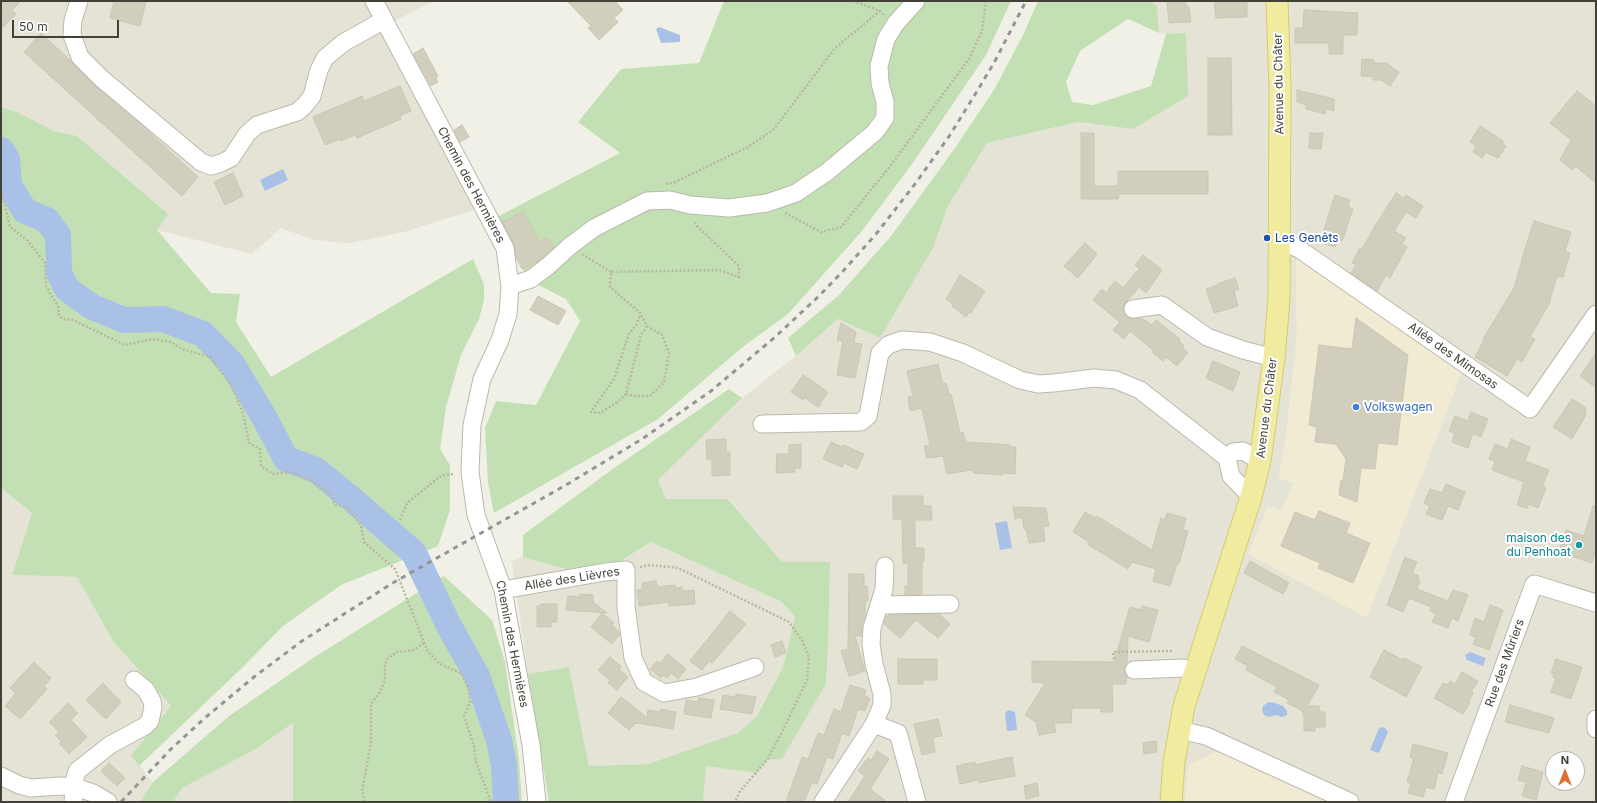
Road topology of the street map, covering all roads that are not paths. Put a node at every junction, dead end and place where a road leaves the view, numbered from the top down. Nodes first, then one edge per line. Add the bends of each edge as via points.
1 (79, 1) edge
2 (374, 1) edge
3 (916, 1) edge
4 (1277, 1) edge
5 (384, 20) junction
6 (1279, 240) junction
7 (510, 286) junction
8 (1132, 309) dead end
9 (1596, 314) edge
10 (1274, 358) junction
11 (762, 424) dead end
12 (1227, 458) junction
13 (1260, 461) junction
14 (1252, 497) junction
15 (885, 566) dead end
16 (503, 590) junction
17 (1596, 603) edge
18 (950, 604) dead end
19 (879, 605) junction
20 (755, 667) dead end
21 (1134, 670) dead end
22 (1195, 671) junction
23 (134, 680) dead end
24 (1596, 719) edge
25 (874, 724) junction
26 (1596, 729) edge
27 (1179, 730) junction
28 (1, 776) edge
29 (74, 794) edge
30 (108, 802) edge
31 (537, 802) edge
32 (823, 802) edge
33 (917, 802) edge
34 (1171, 802) edge
35 (1350, 802) edge
36 (1454, 802) edge

1 - 5 street via 73,20 72,35 80,57 101,78 201,162 211,166 231,158 247,134 257,125 297,112 312,96 325,58 343,43
2 - 5 street, Chemin des Hermières
3 - 7 street via 886,39 879,66 885,118 875,132 827,172 796,193 767,203 729,208 690,205 670,200 647,202 594,228 531,279
4 - 6 main road, Avenue du Châter via 1280,87
5 - 7 street, Chemin des Hermières via 505,248
6 - 9 street, Allée des Mimosas via 1299,248 1530,409
6 - 10 main road, Avenue du Châter via 1279,299
7 - 16 street, Chemin des Hermières via 508,314 500,340 482,379 472,425 470,472 476,515
8 - 10 street via 1162,305 1207,337
10 - 13 main road, Avenue du Châter
11 - 12 street via 861,422 868,416 880,353 888,345 902,340 930,342 963,353 1020,380 1038,384 1094,378 1116,380 1140,390
12 - 13 street via 1233,452 1244,451
12 - 14 street via 1231,476
13 - 14 main road, Avenue du Châter
14 - 22 main road, Avenue du Châter
15 - 19 street via 884,589
16 - 20 street, Allée des Lièvres via 626,570 626,607 633,658 644,682 664,693 697,687
16 - 31 street, Chemin des Hermières via 531,745
17 - 36 street, Rue des Mûriers via 1534,584
18 - 19 street
19 - 25 street via 872,628 871,644 882,705
21 - 22 street via 1183,668
22 - 27 main road, Avenue du Châter
23 - 29 street via 146,690 152,701 150,721 117,739 77,771
24 - 26 street
25 - 32 street
25 - 33 street via 898,733
27 - 34 main road, Avenue du Châter
27 - 35 street via 1206,736
28 - 29 street via 31,788 61,786
29 - 30 street via 100,796

